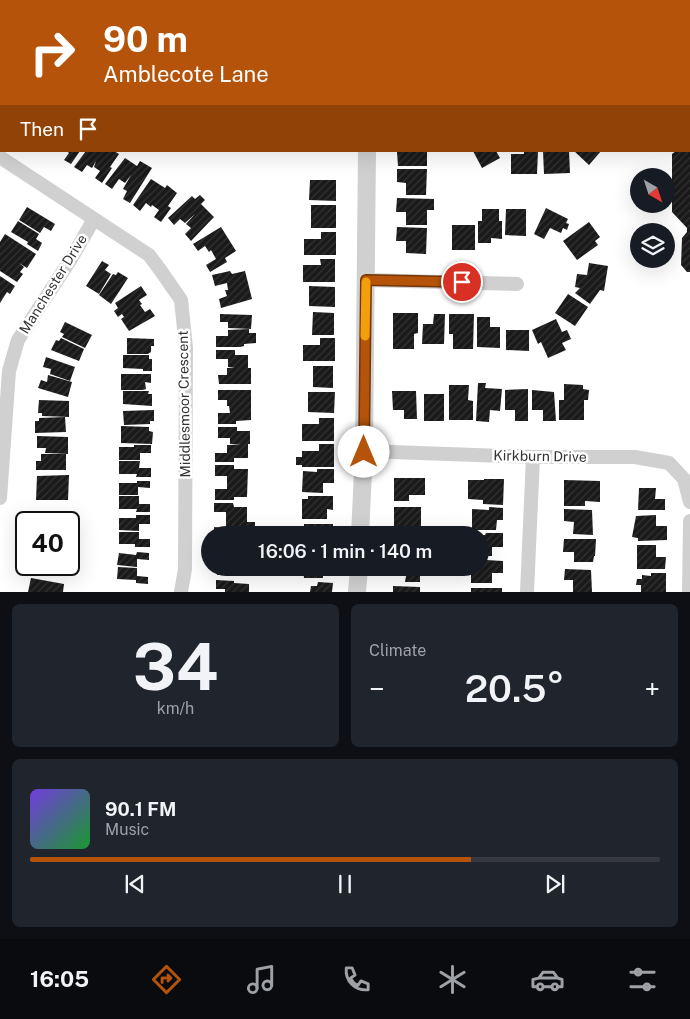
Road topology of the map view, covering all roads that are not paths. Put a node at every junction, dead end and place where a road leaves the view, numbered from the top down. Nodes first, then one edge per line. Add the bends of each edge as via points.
1 (367, 152) edge
2 (0, 157) edge
3 (94, 219) junction
4 (366, 280) junction
5 (517, 284) dead end
6 (2, 440) edge
7 (364, 452) junction
8 (533, 457) junction
9 (0, 498) edge
10 (690, 502) edge
11 (690, 521) edge
12 (360, 526) edge
13 (358, 576) edge
14 (181, 592) edge
15 (357, 592) edge
16 (526, 592) edge
17 (689, 592) edge

1 - 4 street
2 - 3 street, Middlesmoor Crescent
3 - 6 street, Manchester Drive via 18,340 9,371
3 - 14 street, Middlesmoor Crescent via 148,255 181,300 186,348 185,569
4 - 5 street
4 - 7 street
6 - 9 street, Manchester Drive
7 - 8 street, Kirkburn Drive
7 - 12 street
8 - 10 street, Kirkburn Drive via 635,457 669,464 684,479
8 - 16 street
11 - 17 street
13 - 15 street

